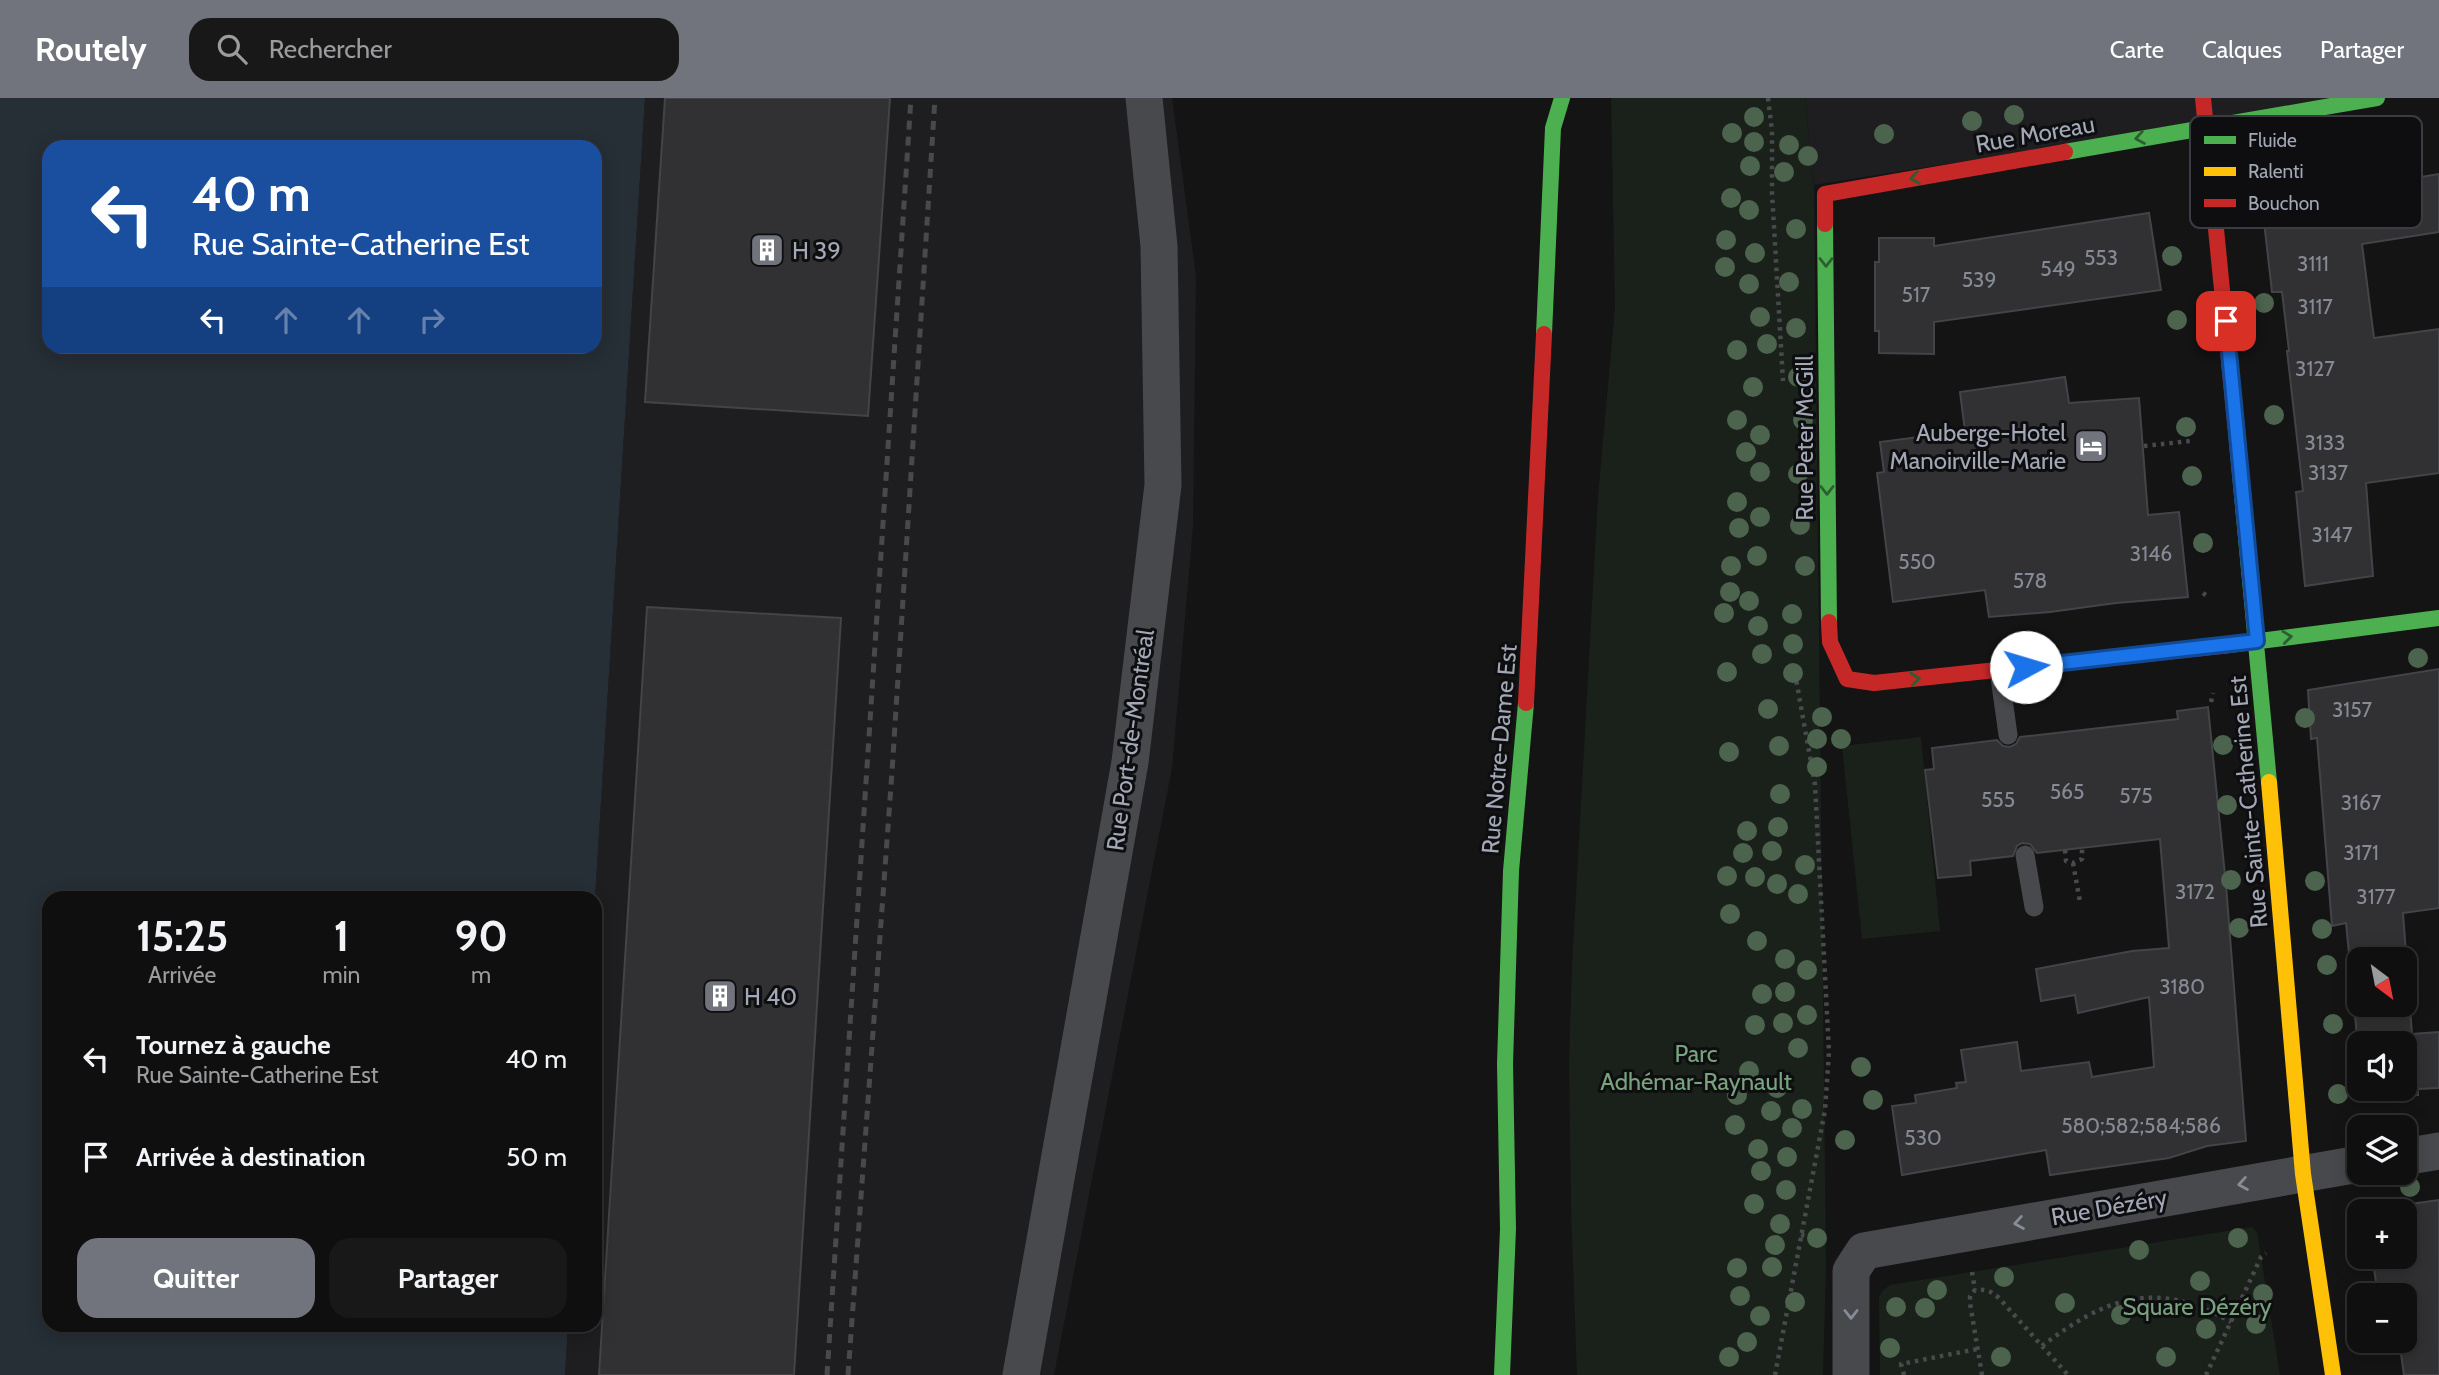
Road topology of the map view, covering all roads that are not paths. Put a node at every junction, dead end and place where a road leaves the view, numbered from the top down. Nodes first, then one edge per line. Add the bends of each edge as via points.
1 (1144, 98) edge
2 (1543, 98) edge
3 (1562, 98) edge
4 (2203, 98) edge
5 (2377, 98) edge
6 (2205, 116) edge
7 (2271, 116) edge
8 (1552, 128) junction
9 (2190, 130) edge
10 (1825, 194) joint
11 (2217, 228) edge
12 (2439, 618) edge
13 (2257, 641) junction
14 (1999, 670) junction
15 (2008, 735) dead end
16 (2025, 855) dead end
17 (2034, 908) dead end
18 (2439, 1151) edge
19 (2417, 1155) edge
20 (2347, 1166) edge
21 (2303, 1174) junction
22 (1021, 1375) edge
23 (1502, 1375) edge
24 (1851, 1375) edge
25 (2333, 1375) edge

1 - 22 street, Rue Port-de-Montréal via 1159,246 1163,485 1130,762
2 - 8 street, Rue Notre-Dame Est
3 - 8 street, Rue Notre-Dame Est
4 - 6 street, Rue Sainte-Catherine Est
5 - 7 street, Rue Moreau
8 - 23 street, Rue Notre-Dame Est via 1531,662 1511,871
9 -> 10 street, Rue Moreau
10 -> 14 street, Rue Peter McGill via 1830,642 1847,679 1874,683
11 - 13 street, Rue Sainte-Catherine Est
13 -> 12 street
13 - 14 street
13 - 21 street, Rue Sainte-Catherine Est
14 - 15 lane
16 - 17 lane
18 - 19 street
20 - 21 street, Rue Dézéry
21 -> 24 street, Rue Dézéry via 1875,1247 1844,1248 1851,1271
21 - 25 street, Rue Sainte-Catherine Est

